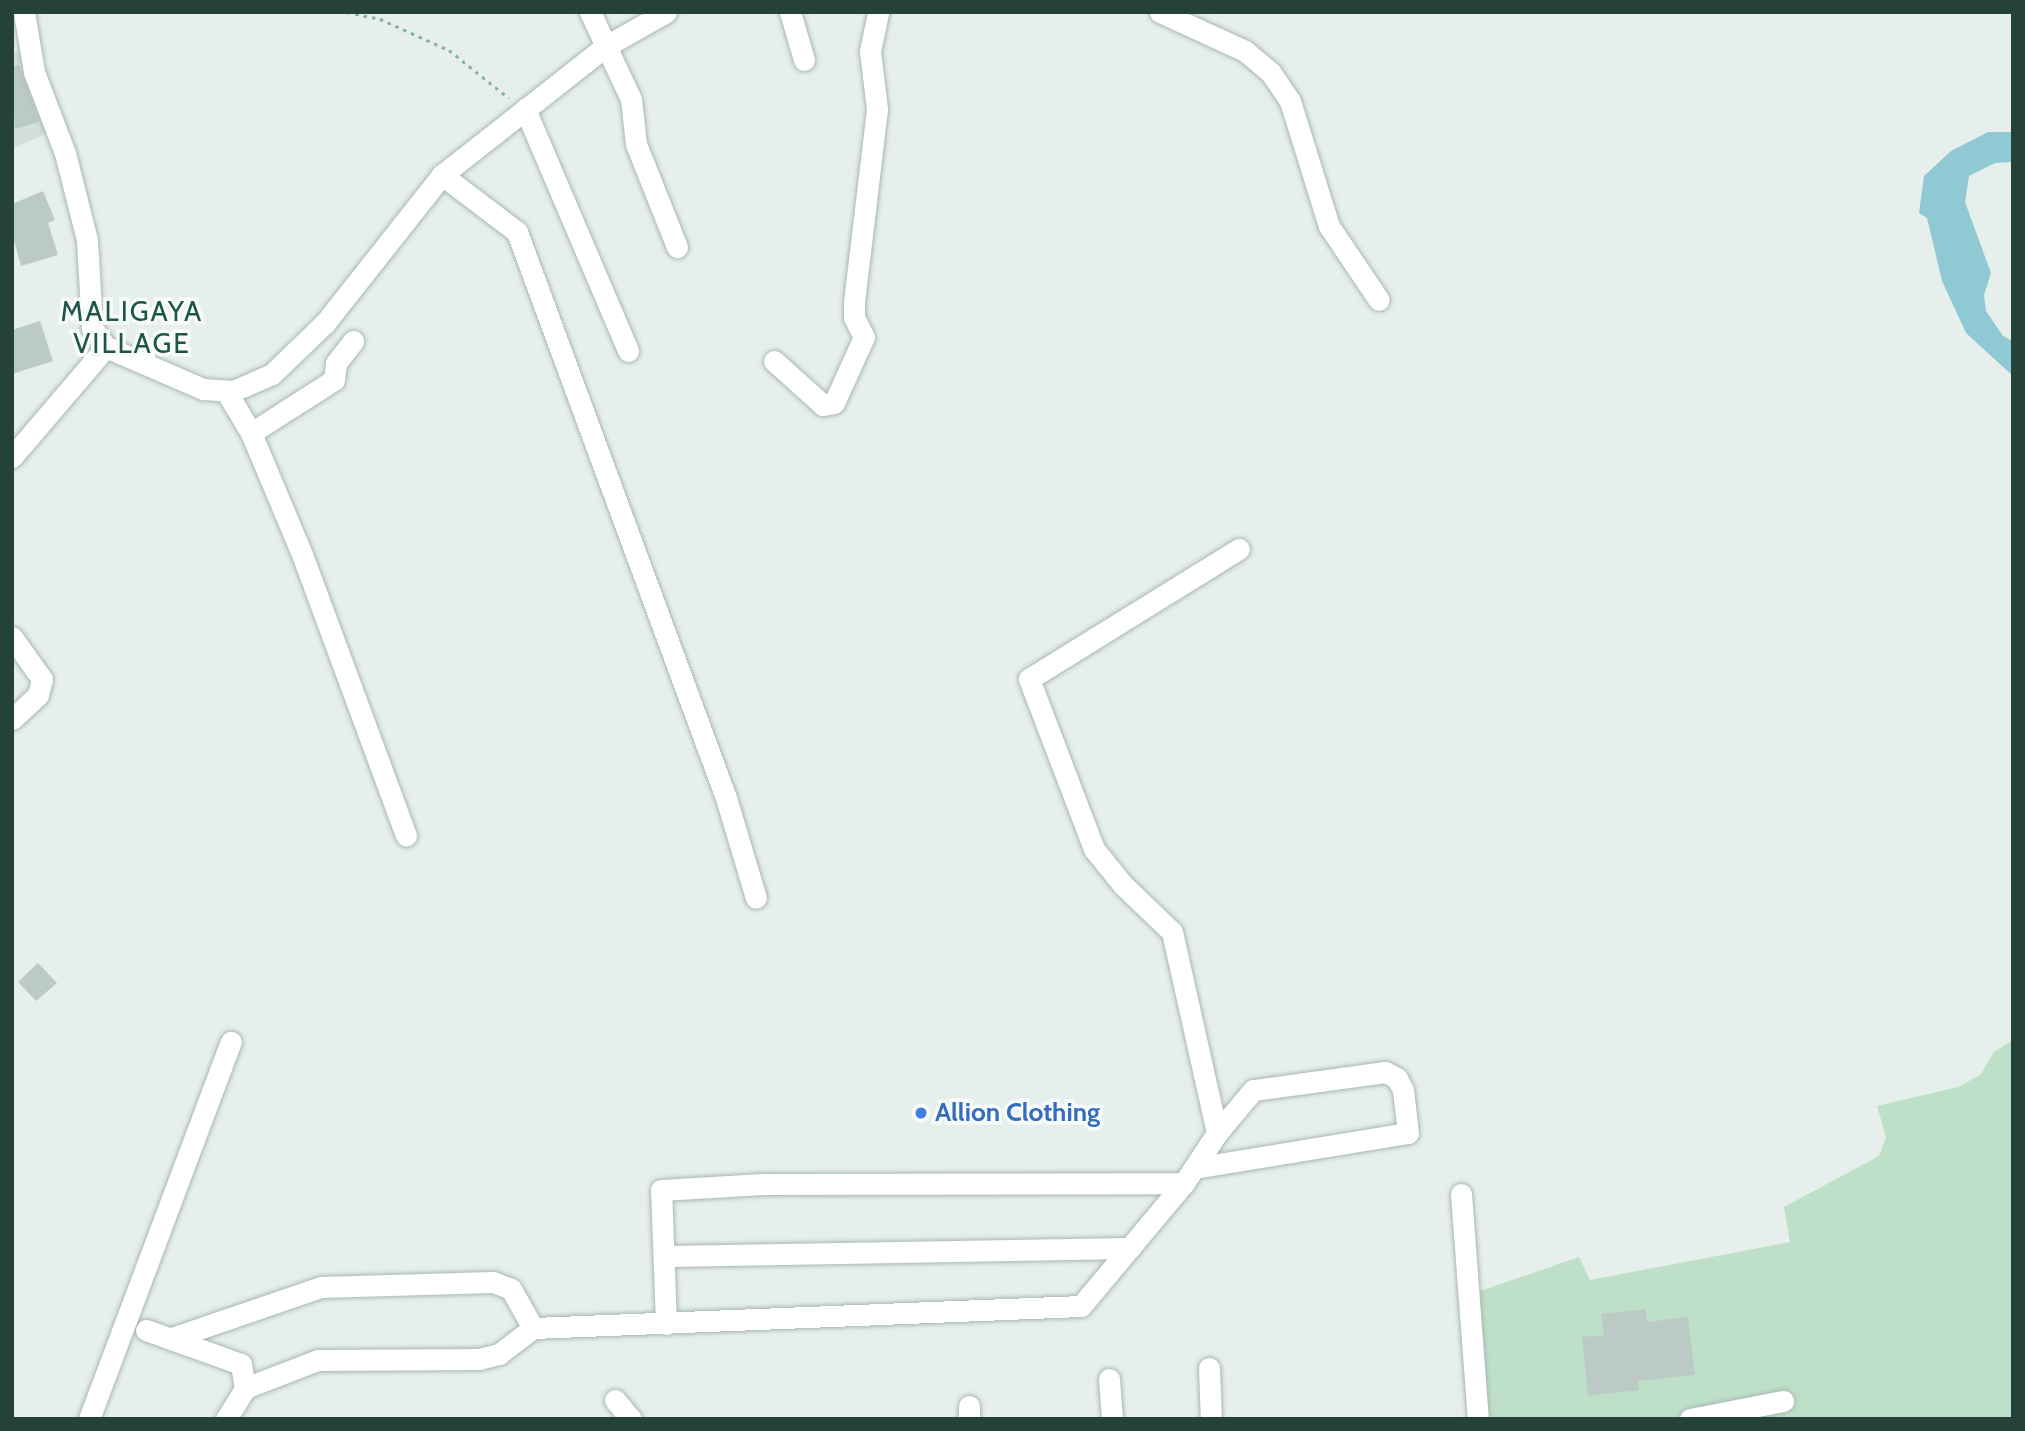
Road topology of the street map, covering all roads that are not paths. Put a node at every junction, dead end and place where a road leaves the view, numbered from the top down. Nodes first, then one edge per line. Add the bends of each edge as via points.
1 (24, 12) edge
2 (590, 12) edge
3 (666, 12) edge
4 (790, 12) edge
5 (878, 12) edge
6 (1160, 12) edge
7 (606, 46) junction
8 (804, 60) dead end
9 (526, 109) junction
10 (442, 175) junction
11 (677, 247) dead end
12 (1379, 300) dead end
13 (353, 341) dead end
14 (106, 347) junction
15 (628, 351) dead end
16 (774, 361) dead end
17 (226, 391) junction
18 (251, 433) junction
19 (12, 457) edge
20 (1239, 549) dead end
21 (12, 636) edge
22 (12, 719) edge
23 (406, 836) dead end
24 (756, 898) dead end
25 (231, 1042) dead end
26 (1217, 1133) junction
27 (1189, 1176) junction
28 (1461, 1194) dead end
29 (1130, 1248) junction
30 (664, 1256) junction
31 (666, 1324) junction
32 (533, 1328) junction
33 (146, 1330) dead end
34 (172, 1338) junction
35 (1209, 1368) dead end
36 (1109, 1378) dead end
37 (245, 1388) junction
38 (615, 1399) dead end
39 (1783, 1401) dead end
40 (89, 1419) edge
41 (226, 1419) edge
42 (631, 1419) edge
43 (1112, 1419) edge
44 (1211, 1419) edge
45 (1478, 1419) edge
46 (1690, 1419) edge

1 - 14 street via 34,72 65,153 87,240 92,328
2 - 7 street
3 - 7 street
4 - 8 street
5 - 16 street via 870,51 877,109 854,302 854,317 864,337 834,402 823,405
6 - 12 street via 1245,51 1271,73 1290,100 1329,226
7 - 9 street
7 - 11 street via 631,99 636,144
9 - 10 street
9 - 15 street
10 - 17 street via 325,323 272,374
10 - 24 street via 517,232 726,798
13 - 18 street via 336,363 334,380
14 - 17 street via 203,389
14 - 19 street
17 - 18 street
18 - 23 street via 308,570
20 - 26 street via 1029,679 1094,849 1123,885 1172,932
21 - 22 street via 42,679 38,695
25 - 40 street
26 - 27 street
26 - 27 street via 1253,1090 1385,1072 1397,1077 1403,1090 1408,1133
27 - 29 street
27 - 30 street via 661,1189
28 - 45 street
29 - 30 street
29 - 31 street via 1082,1306
30 - 31 street
31 - 32 street
32 - 34 street via 511,1289 493,1283 321,1287
32 - 37 street via 499,1354 480,1359 318,1360
33 - 34 street
34 - 37 street via 241,1364
35 - 44 street
36 - 43 street
37 - 41 street
38 - 42 street
39 - 46 street

